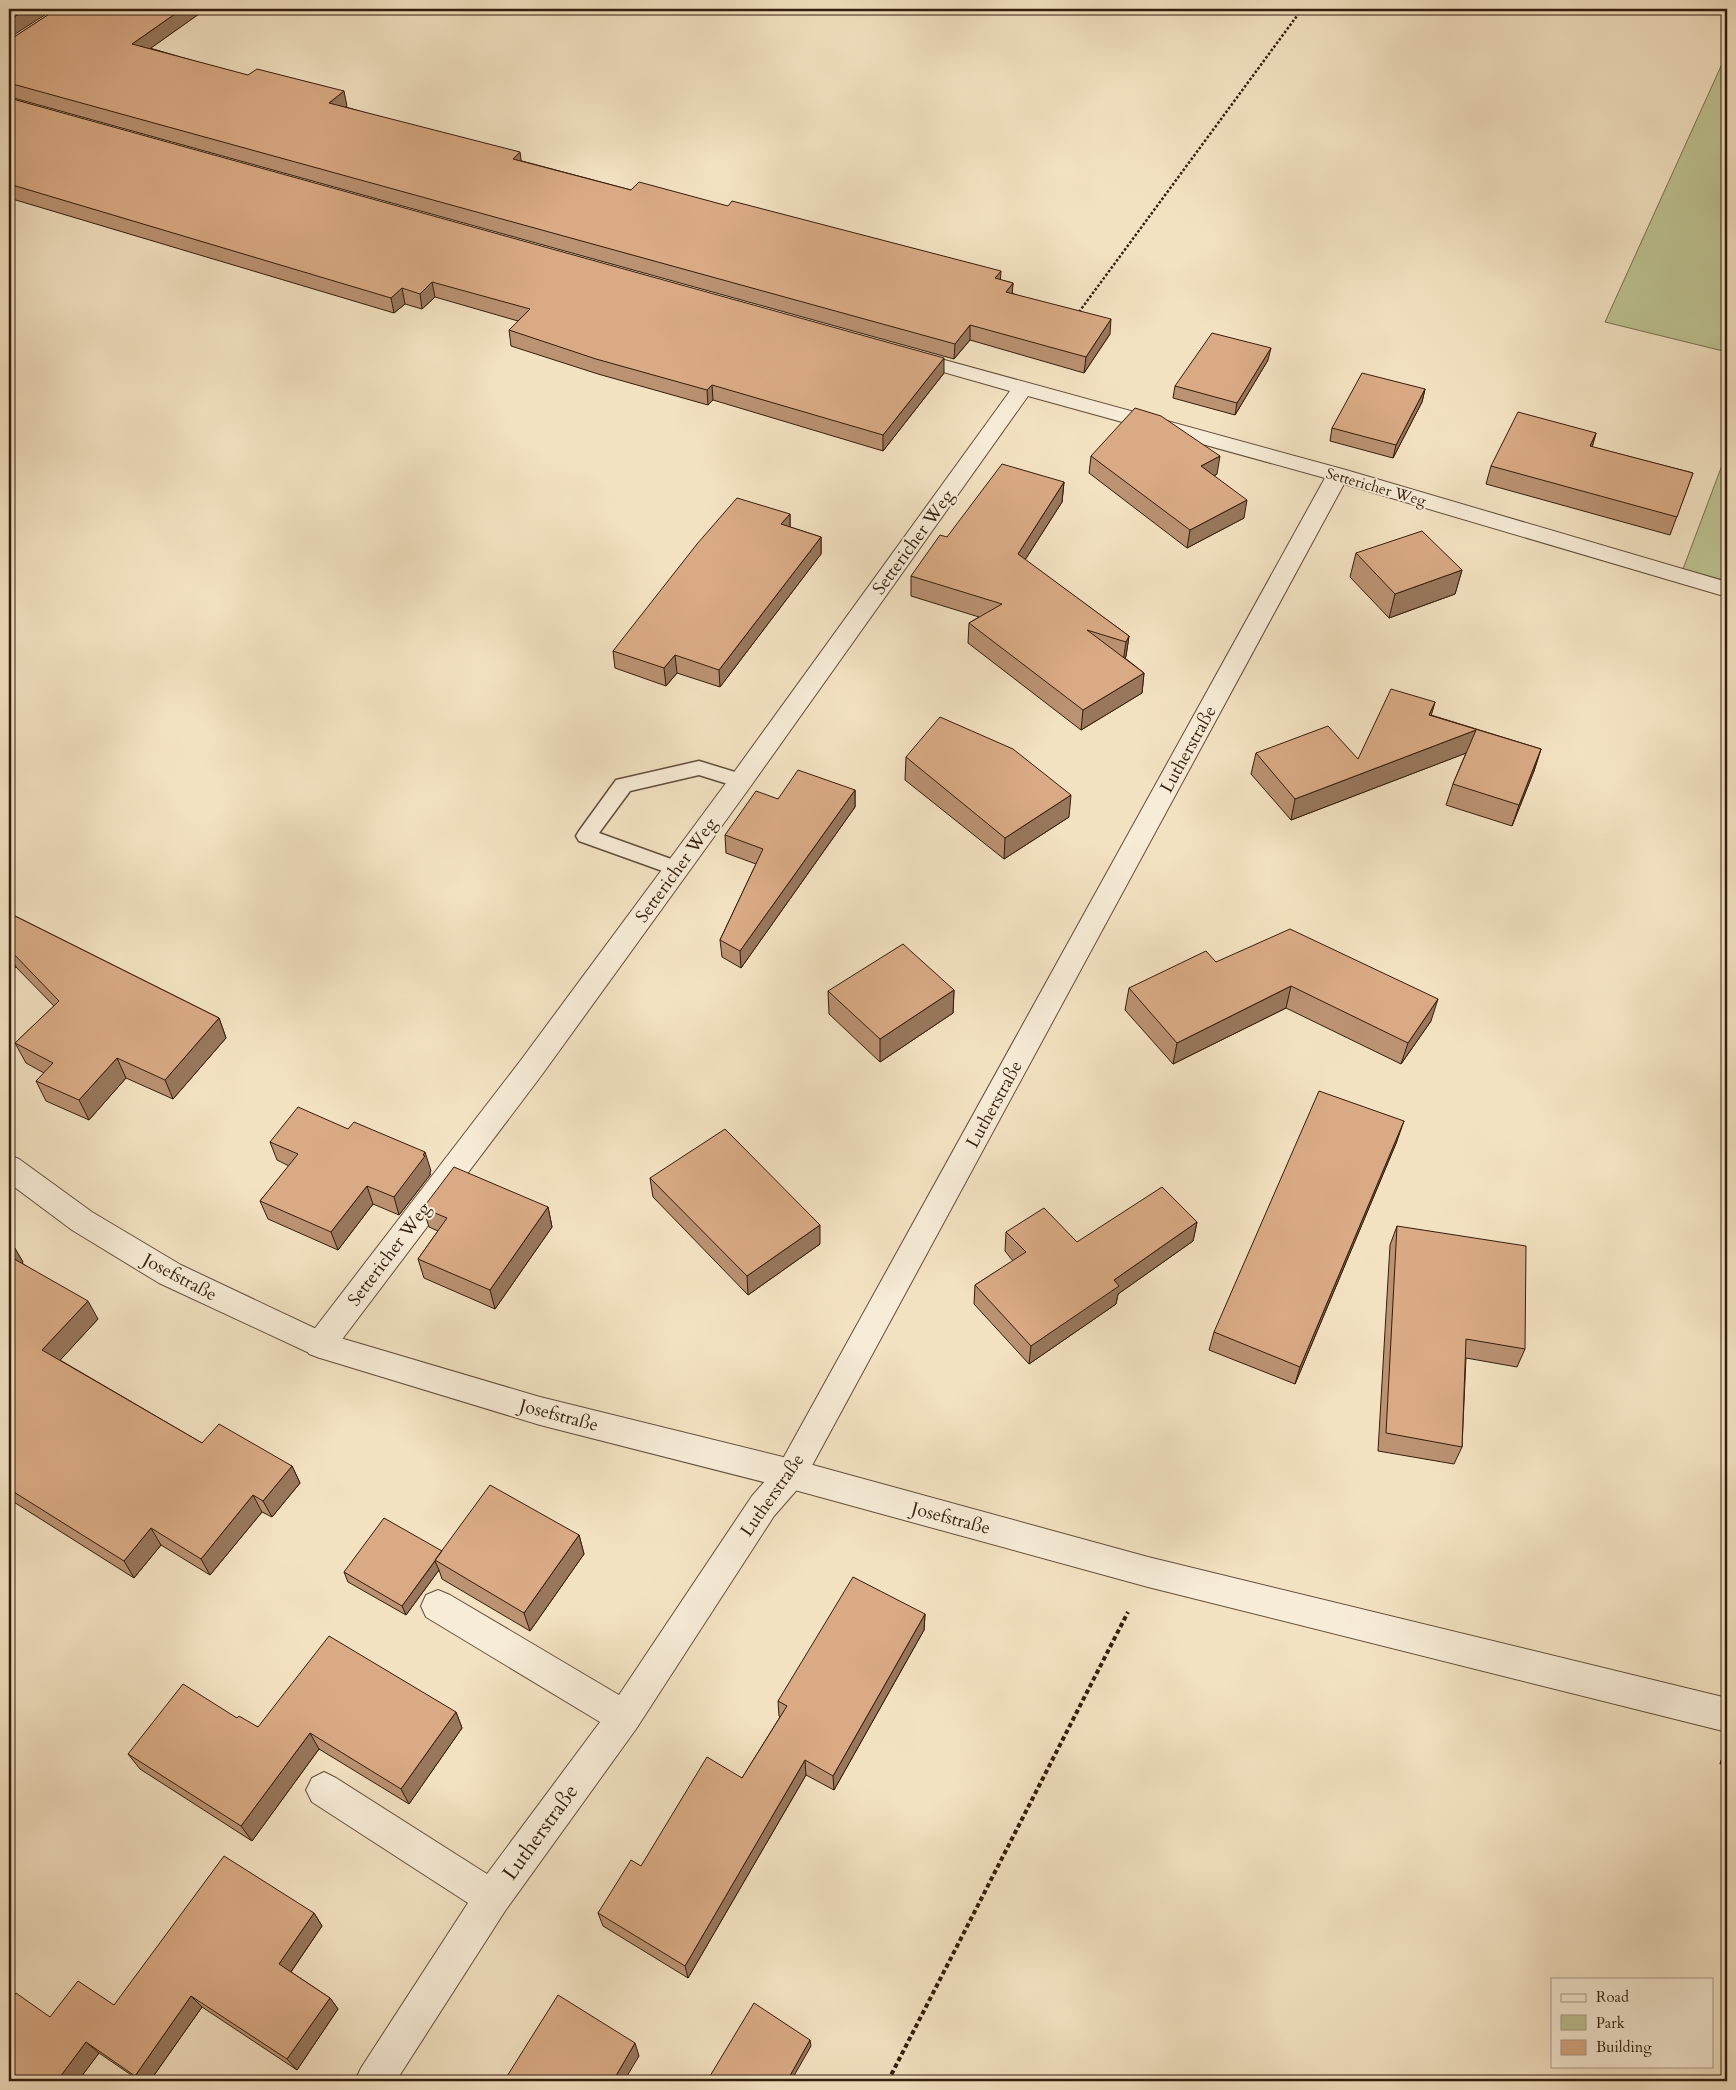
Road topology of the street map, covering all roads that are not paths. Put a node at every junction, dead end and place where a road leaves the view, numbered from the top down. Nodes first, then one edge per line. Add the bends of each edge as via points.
1 (889, 351) edge
2 (1024, 388) junction
3 (1338, 475) junction
4 (1727, 590) edge
5 (742, 781) junction
6 (678, 869) junction
7 (9, 1167) edge
8 (320, 1344) junction
9 (791, 1474) junction
10 (438, 1606) dead end
11 (1727, 1716) edge
12 (624, 1717) junction
13 (324, 1790) dead end
14 (492, 1898) junction
15 (374, 2081) edge

1 - 2 street, Settericher Weg
2 - 3 street, Settericher Weg
2 - 5 street, Settericher Weg
3 - 4 street, Settericher Weg
3 - 9 street, Lutherstraße
5 - 6 street, Settericher Weg
5 - 6 lane via 699,768 623,785 586,836
6 - 8 street, Settericher Weg via 532,1068
7 - 8 street, Josefstraße via 82,1221 170,1274
8 - 9 street, Josefstraße via 540,1411
9 - 11 street, Josefstraße via 1148,1572
9 - 12 street, Lutherstraße via 763,1506
10 - 12 street
12 - 14 street, Lutherstraße
13 - 14 street, Lutherstraße
14 - 15 street, Lutherstraße

